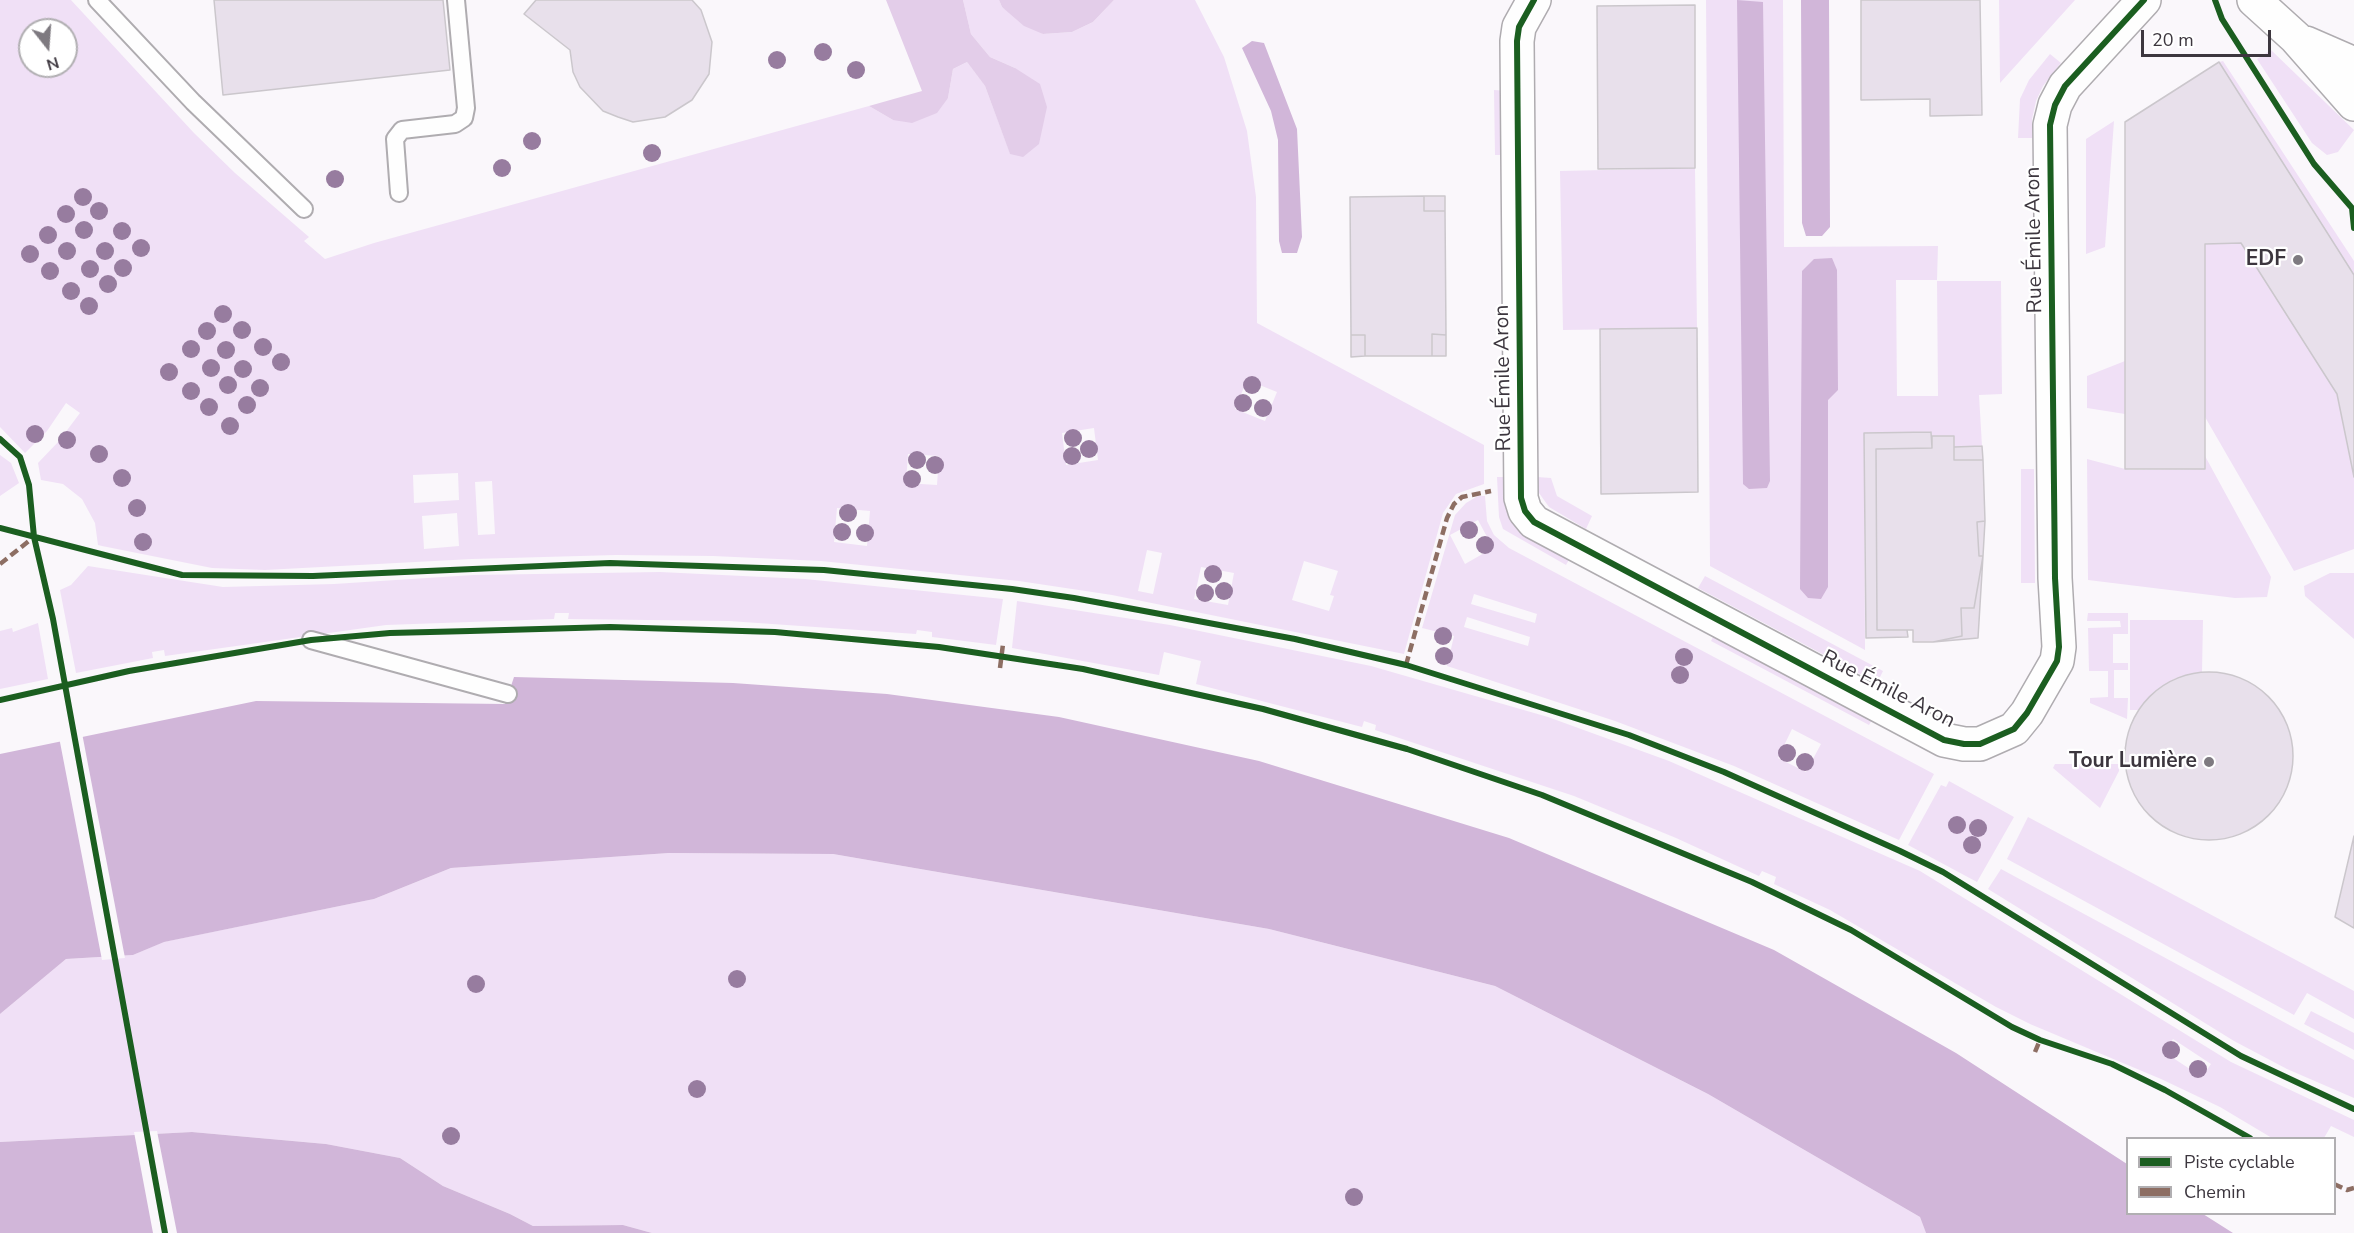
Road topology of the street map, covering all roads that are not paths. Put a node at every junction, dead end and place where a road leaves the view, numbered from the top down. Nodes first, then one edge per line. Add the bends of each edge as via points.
1 (97, 0) edge
2 (456, 0) edge
3 (1534, 0) edge
4 (2144, 0) edge
5 (2254, 0) edge
6 (2296, 38) junction
7 (2354, 64) edge
8 (2354, 104) edge
9 (399, 193) dead end
10 (304, 210) dead end
11 (311, 640) dead end
12 (508, 694) dead end

1 - 10 lane via 193,102
2 - 9 lane via 464,118 455,124 402,130 395,139
3 - 4 street, Rue Émile Aron via 1516,41 1521,492 1525,511 1534,522 1934,735 1964,744 1980,744 2014,729 2057,661 2050,125 2065,86
5 - 6 street
6 - 7 street
6 - 8 street
11 - 12 lane

